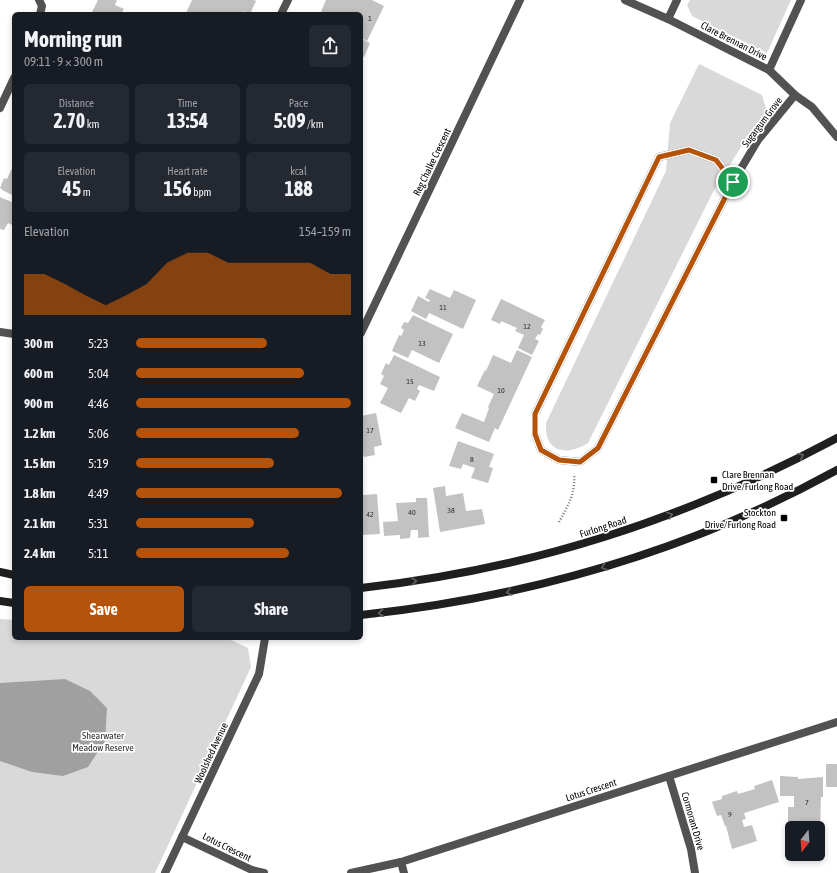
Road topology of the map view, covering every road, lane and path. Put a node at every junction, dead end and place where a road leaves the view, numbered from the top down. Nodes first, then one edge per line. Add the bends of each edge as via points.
1 (288, 0) edge
2 (520, 0) edge
3 (625, 0) edge
4 (678, 0) edge
5 (800, 0) edge
6 (282, 12) edge
7 (668, 19) junction
8 (769, 70) junction
9 (12, 82) edge
10 (795, 95) junction
11 (0, 108) edge
12 (837, 137) edge
13 (733, 182) junction
14 (363, 329) edge
15 (0, 332) edge
16 (12, 334) edge
17 (837, 438) edge
18 (573, 462) junction
19 (837, 470) edge
20 (559, 522) dead end
21 (0, 572) edge
22 (12, 575) edge
23 (363, 588) edge
24 (0, 601) edge
25 (12, 603) edge
26 (363, 615) edge
27 (264, 640) edge
28 (837, 722) edge
29 (669, 776) junction
30 (182, 837) junction
31 (401, 862) junction
32 (165, 873) edge
33 (264, 873) edge
34 (350, 873) edge
35 (404, 873) edge
36 (695, 873) edge

1 - 6 street
2 - 14 street, Reg Chalke Crescent
3 - 7 street, Clare Brennan Drive
4 - 7 street
5 - 8 street
7 - 8 street, Clare Brennan Drive
8 - 10 street, Clare Brennan Drive
9 - 11 street
10 - 12 street, Clare Brennan Drive via 812,107
10 - 13 street, Sugargum Grove via 758,140
13 - 18 street, Sugargum Grove via 598,448 580,462
13 - 18 street via 716,160 689,150 659,157 535,414 535,434 541,450 559,460
15 - 16 street
23 -> 17 main road, Furlong Road via 467,573 586,544 676,513 737,487
18 - 20 path via 573,494
19 -> 26 main road via 720,526 642,556 547,584 501,594 417,609
21 - 22 main road
24 - 25 main road
27 - 30 street, Woolshed Avenue via 259,674
28 - 29 street, Lotus Crescent
29 - 31 street, Lotus Crescent
29 - 36 street, Cormorant Drive via 691,849
30 - 32 street, Woolshed Avenue
30 - 33 street, Lotus Crescent via 252,870
31 - 34 street, Lotus Crescent
31 - 35 street

